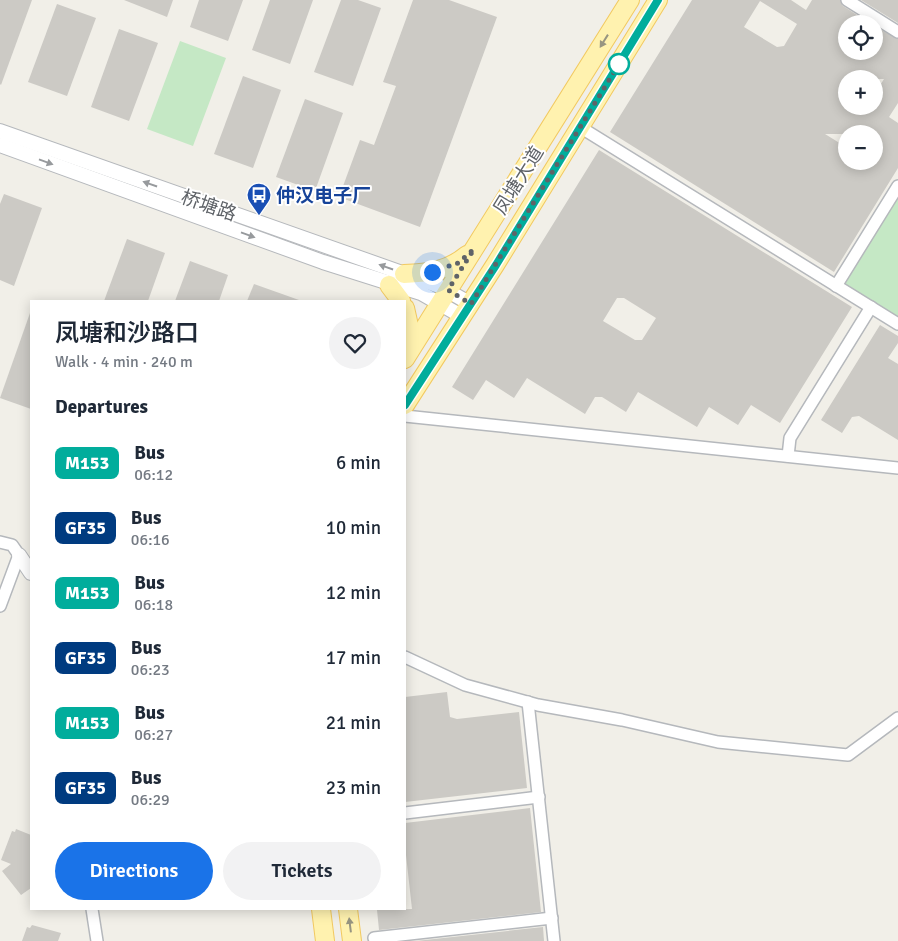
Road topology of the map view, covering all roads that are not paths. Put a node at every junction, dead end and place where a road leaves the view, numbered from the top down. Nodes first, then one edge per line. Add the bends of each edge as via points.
1 (630, 0) edge
2 (658, 0) edge
3 (847, 0) edge
4 (898, 32) edge
5 (580, 127) junction
6 (0, 131) edge
7 (0, 145) edge
8 (898, 186) edge
9 (474, 249) junction
10 (404, 274) junction
11 (389, 285) junction
12 (836, 286) junction
13 (444, 296) junction
14 (400, 300) edge
15 (871, 307) junction
16 (467, 310) junction
17 (406, 312) edge
18 (898, 324) edge
19 (406, 350) edge
20 (406, 356) edge
21 (406, 403) edge
22 (406, 416) edge
23 (788, 456) junction
24 (898, 468) edge
25 (0, 542) edge
26 (0, 547) edge
27 (25, 556) edge
28 (30, 570) edge
29 (0, 606) edge
30 (406, 657) edge
31 (528, 702) junction
32 (898, 718) edge
33 (539, 797) junction
34 (406, 813) edge
35 (92, 910) edge
36 (321, 910) edge
37 (348, 910) edge
38 (552, 918) junction
39 (374, 938) dead end
40 (96, 941) edge
41 (325, 941) edge
42 (352, 941) edge
43 (554, 941) edge

1 -> 9 main road, 凤塘大道
2 - 5 main road, 凤塘大道
3 - 4 street
5 - 12 street
5 - 16 main road, 凤塘大道
10 -> 6 street, 桥塘路
7 -> 11 street, 桥塘路
8 - 12 street
9 - 10 main road via 458,263 444,269
9 - 13 main road, 凤塘大道
10 - 13 street, 桥塘路
11 - 13 street, 桥塘路
11 - 14 main road
12 - 15 street
13 - 16 street, 桥塘路
13 - 20 main road, 凤塘大道
15 - 18 street
15 - 23 street via 790,438
16 - 21 main road, 凤塘大道
17 - 19 main road via 409,326
22 - 23 street
23 - 24 street
25 - 27 street via 12,545
26 - 27 street via 6,552
27 - 28 street
27 - 29 street
30 - 31 street via 465,685
31 - 32 street via 718,742 848,755
31 - 33 street
33 - 34 street
33 - 38 street
35 - 40 street
36 - 41 main road
42 -> 37 main road
38 - 39 street
38 - 43 street

